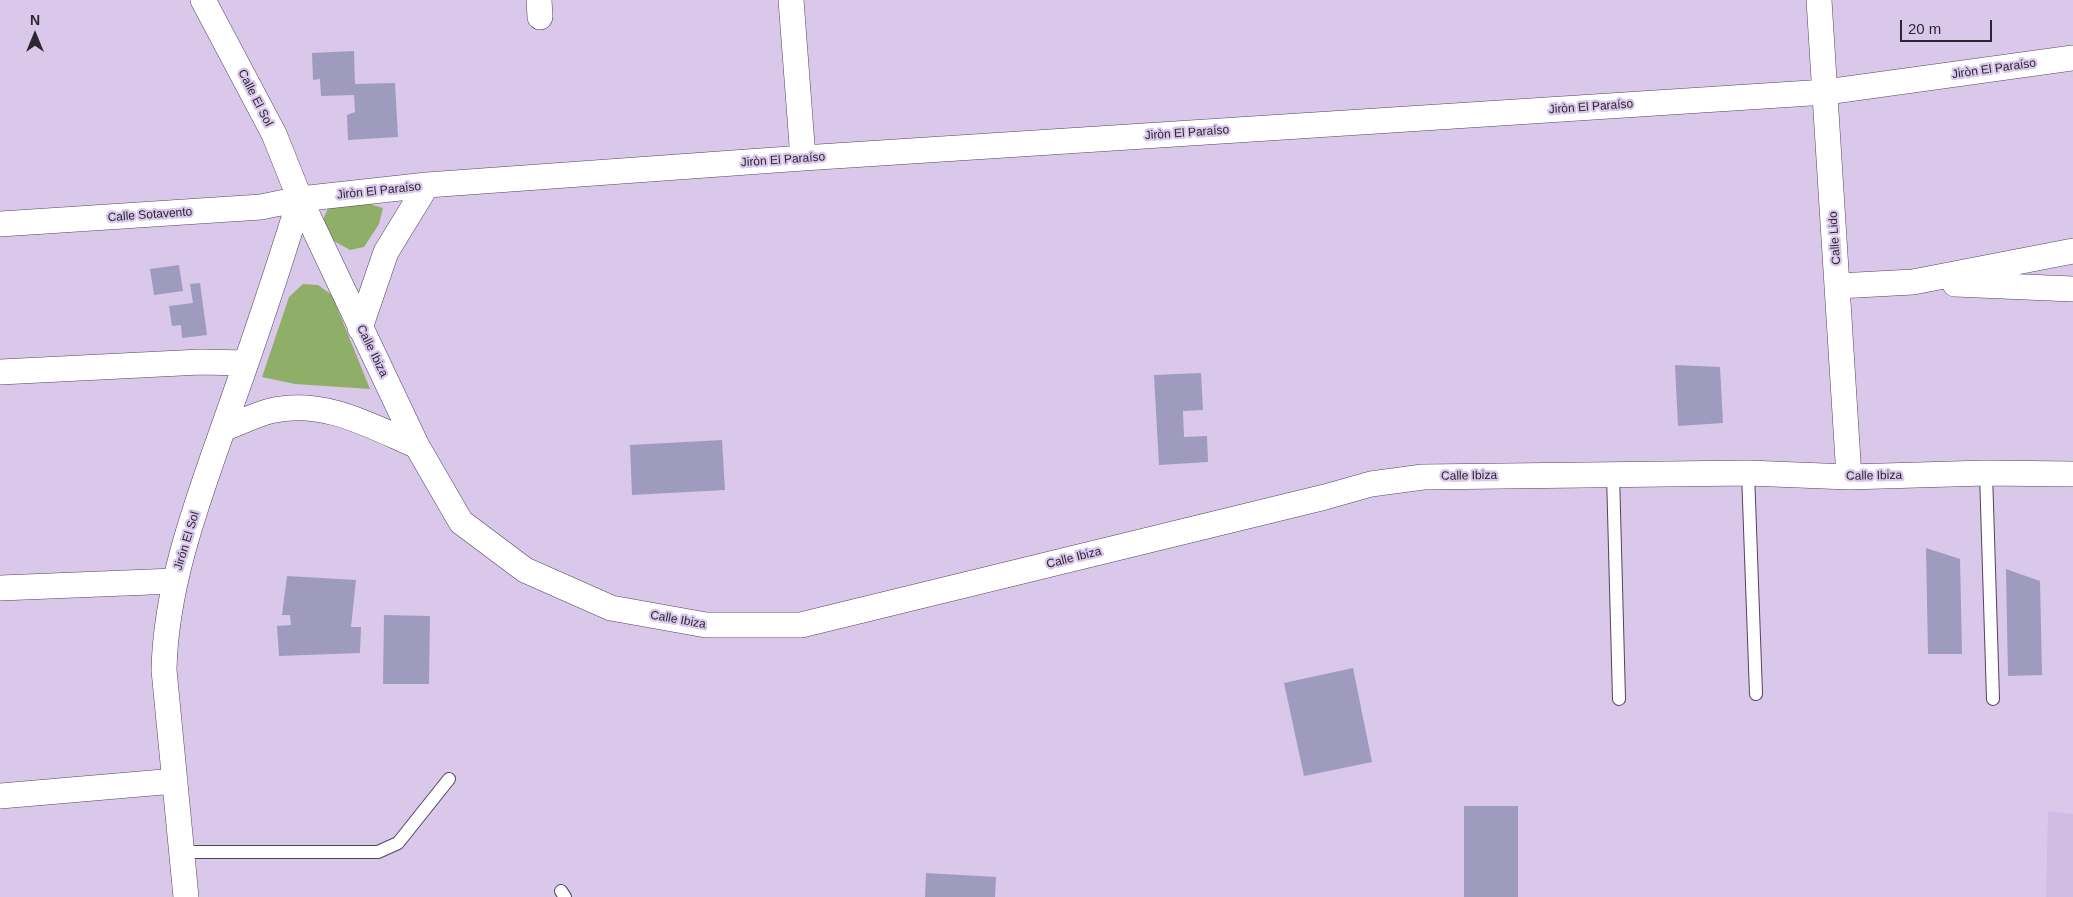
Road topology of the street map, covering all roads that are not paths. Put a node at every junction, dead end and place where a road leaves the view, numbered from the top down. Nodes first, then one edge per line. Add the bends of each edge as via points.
1 (203, 0) edge
2 (792, 0) edge
3 (1819, 0) edge
4 (2073, 58) edge
5 (1826, 92) junction
6 (803, 158) junction
7 (427, 185) junction
8 (300, 199) junction
9 (0, 224) edge
10 (2073, 251) edge
11 (1913, 282) junction
12 (1838, 286) junction
13 (2073, 289) edge
14 (360, 328) junction
15 (246, 363) junction
16 (0, 372) edge
17 (223, 429) junction
18 (417, 446) junction
19 (1748, 473) junction
20 (1613, 474) junction
21 (1986, 474) junction
22 (2073, 474) edge
23 (1849, 476) junction
24 (175, 581) junction
25 (0, 588) edge
26 (1756, 694) dead end
27 (1619, 699) dead end
28 (1993, 699) dead end
29 (449, 779) dead end
30 (174, 782) junction
31 (0, 796) edge
32 (182, 852) junction
33 (186, 897) edge

1 - 8 street, Calle El Sol via 274,134
2 - 6 street
3 - 5 street, Calle Lido
4 - 5 street, Jiròn El Paraíso
5 - 6 street, Jiròn El Paraíso
5 - 12 street, Calle Lido
6 - 7 street, Jiròn El Paraíso
7 - 8 street, Jiròn El Paraíso
7 - 14 street via 386,252
8 - 9 street, Calle Sotavento via 261,207
8 - 14 street, Calle Ibiza
8 - 15 street, Jirón El Sol
10 - 11 street
11 - 12 street
11 - 13 street
12 - 23 street, Calle Lido
14 - 18 street, Calle Ibiza
15 - 16 street via 201,362
15 - 17 street, Jirón El Sol
17 - 18 street via 271,411 310,407 345,415
17 - 24 street, Jirón El Sol
18 - 20 street, Calle Ibiza via 461,522 525,570 611,608 706,625 801,625 1372,484 1423,476
19 - 20 street, Calle Ibiza
19 - 23 street, Calle Ibiza
19 - 26 lane
20 - 27 lane
21 - 22 street, Calle Ibiza
21 - 23 street, Calle Ibiza
21 - 28 lane
24 - 25 street
24 - 30 street, Jirón El Sol via 166,632 164,670
29 - 32 lane via 398,843 378,852
30 - 31 street
30 - 32 street, Jirón El Sol
32 - 33 street, Jirón El Sol

